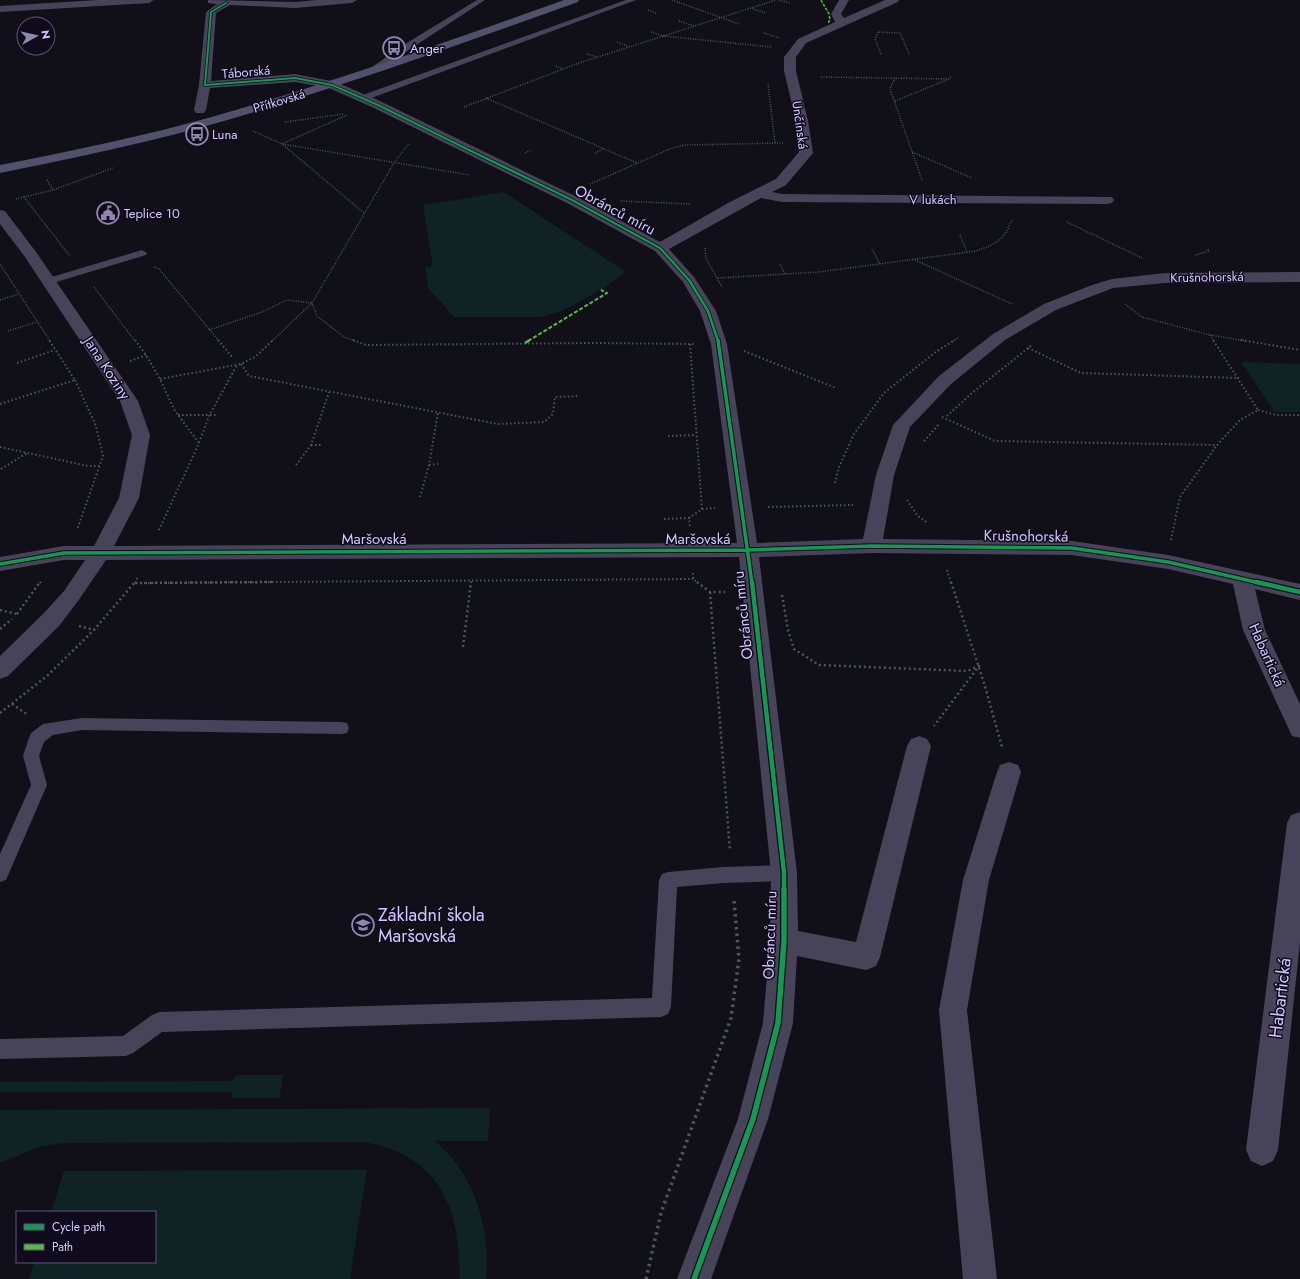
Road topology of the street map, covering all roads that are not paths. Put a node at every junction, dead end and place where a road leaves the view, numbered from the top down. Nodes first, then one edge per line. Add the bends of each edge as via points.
1 (149, 0) edge
2 (205, 0) edge
3 (352, 0) edge
4 (482, 0) edge
5 (574, 0) edge
6 (633, 0) edge
7 (844, 0) edge
8 (894, 0) edge
9 (226, 3) junction
10 (8, 6) edge
11 (841, 23) junction
12 (369, 72) junction
13 (205, 85) junction
14 (332, 85) junction
15 (363, 98) junction
16 (200, 110) dead end
17 (0, 169) edge
18 (759, 193) junction
19 (1107, 200) dead end
20 (0, 214) edge
21 (660, 248) junction
22 (142, 253) dead end
23 (1300, 277) edge
24 (49, 281) junction
25 (872, 546) junction
26 (748, 550) junction
27 (100, 553) junction
28 (0, 564) edge
29 (1242, 579) junction
30 (1300, 592) edge
31 (0, 670) edge
32 (341, 728) dead end
33 (1300, 729) edge
34 (919, 746) road end
35 (1009, 772) road end
36 (1300, 823) edge
37 (784, 873) junction
38 (0, 874) edge
39 (784, 941) junction
40 (0, 1049) edge
41 (1262, 1150) dead end
42 (694, 1279) edge
43 (980, 1279) edge

1 - 10 street
2 - 9 street
3 - 9 street via 295,5
4 - 12 lane
5 - 12 street, Přítkovská
6 - 15 lane
7 - 11 street via 836,14
8 - 11 street, Unčínská
9 - 13 street, Táborská via 211,12
11 - 18 street, Unčínská via 802,41 790,57 790,71 802,122 806,153 781,182
12 - 14 street, Přítkovská
13 - 14 street, Táborská via 296,78
13 - 16 street, Táborská
14 - 15 street, Obránců míru
14 - 17 street, Přítkovská via 173,131
15 - 21 street, Obránců míru via 572,200
18 - 19 street, V lukách via 782,198
18 - 21 street, Unčínská
20 - 24 street, Jana Koziny
21 - 26 street, Obránců míru via 690,280 708,311 719,344
22 - 24 lane
23 - 25 street, Krušnohorská via 1165,278 1112,284 1050,307 1000,337 945,380 902,425 884,484
24 - 27 street, Jana Koziny via 130,401 141,435 129,498
25 - 26 street, Krušnohorská
25 - 29 street, Krušnohorská via 1072,548 1168,562
26 - 27 street, Maršovská
26 - 37 street, Obránců míru
27 - 28 street, Maršovská via 64,553
27 - 31 street, Jana Koziny via 51,620
29 - 30 street, Krušnohorská
29 - 33 street, Habartická via 1254,630
32 - 38 lane via 82,724 49,729 37,738 32,756 39,785
34 - 39 street via 866,957
35 - 43 street via 976,880 953,1010
36 - 41 street, Habartická
37 - 39 street, Obránců míru
37 - 40 lane via 668,880 660,1007 159,1022 126,1046
39 - 42 street, Obránců míru via 778,1023 755,1112

